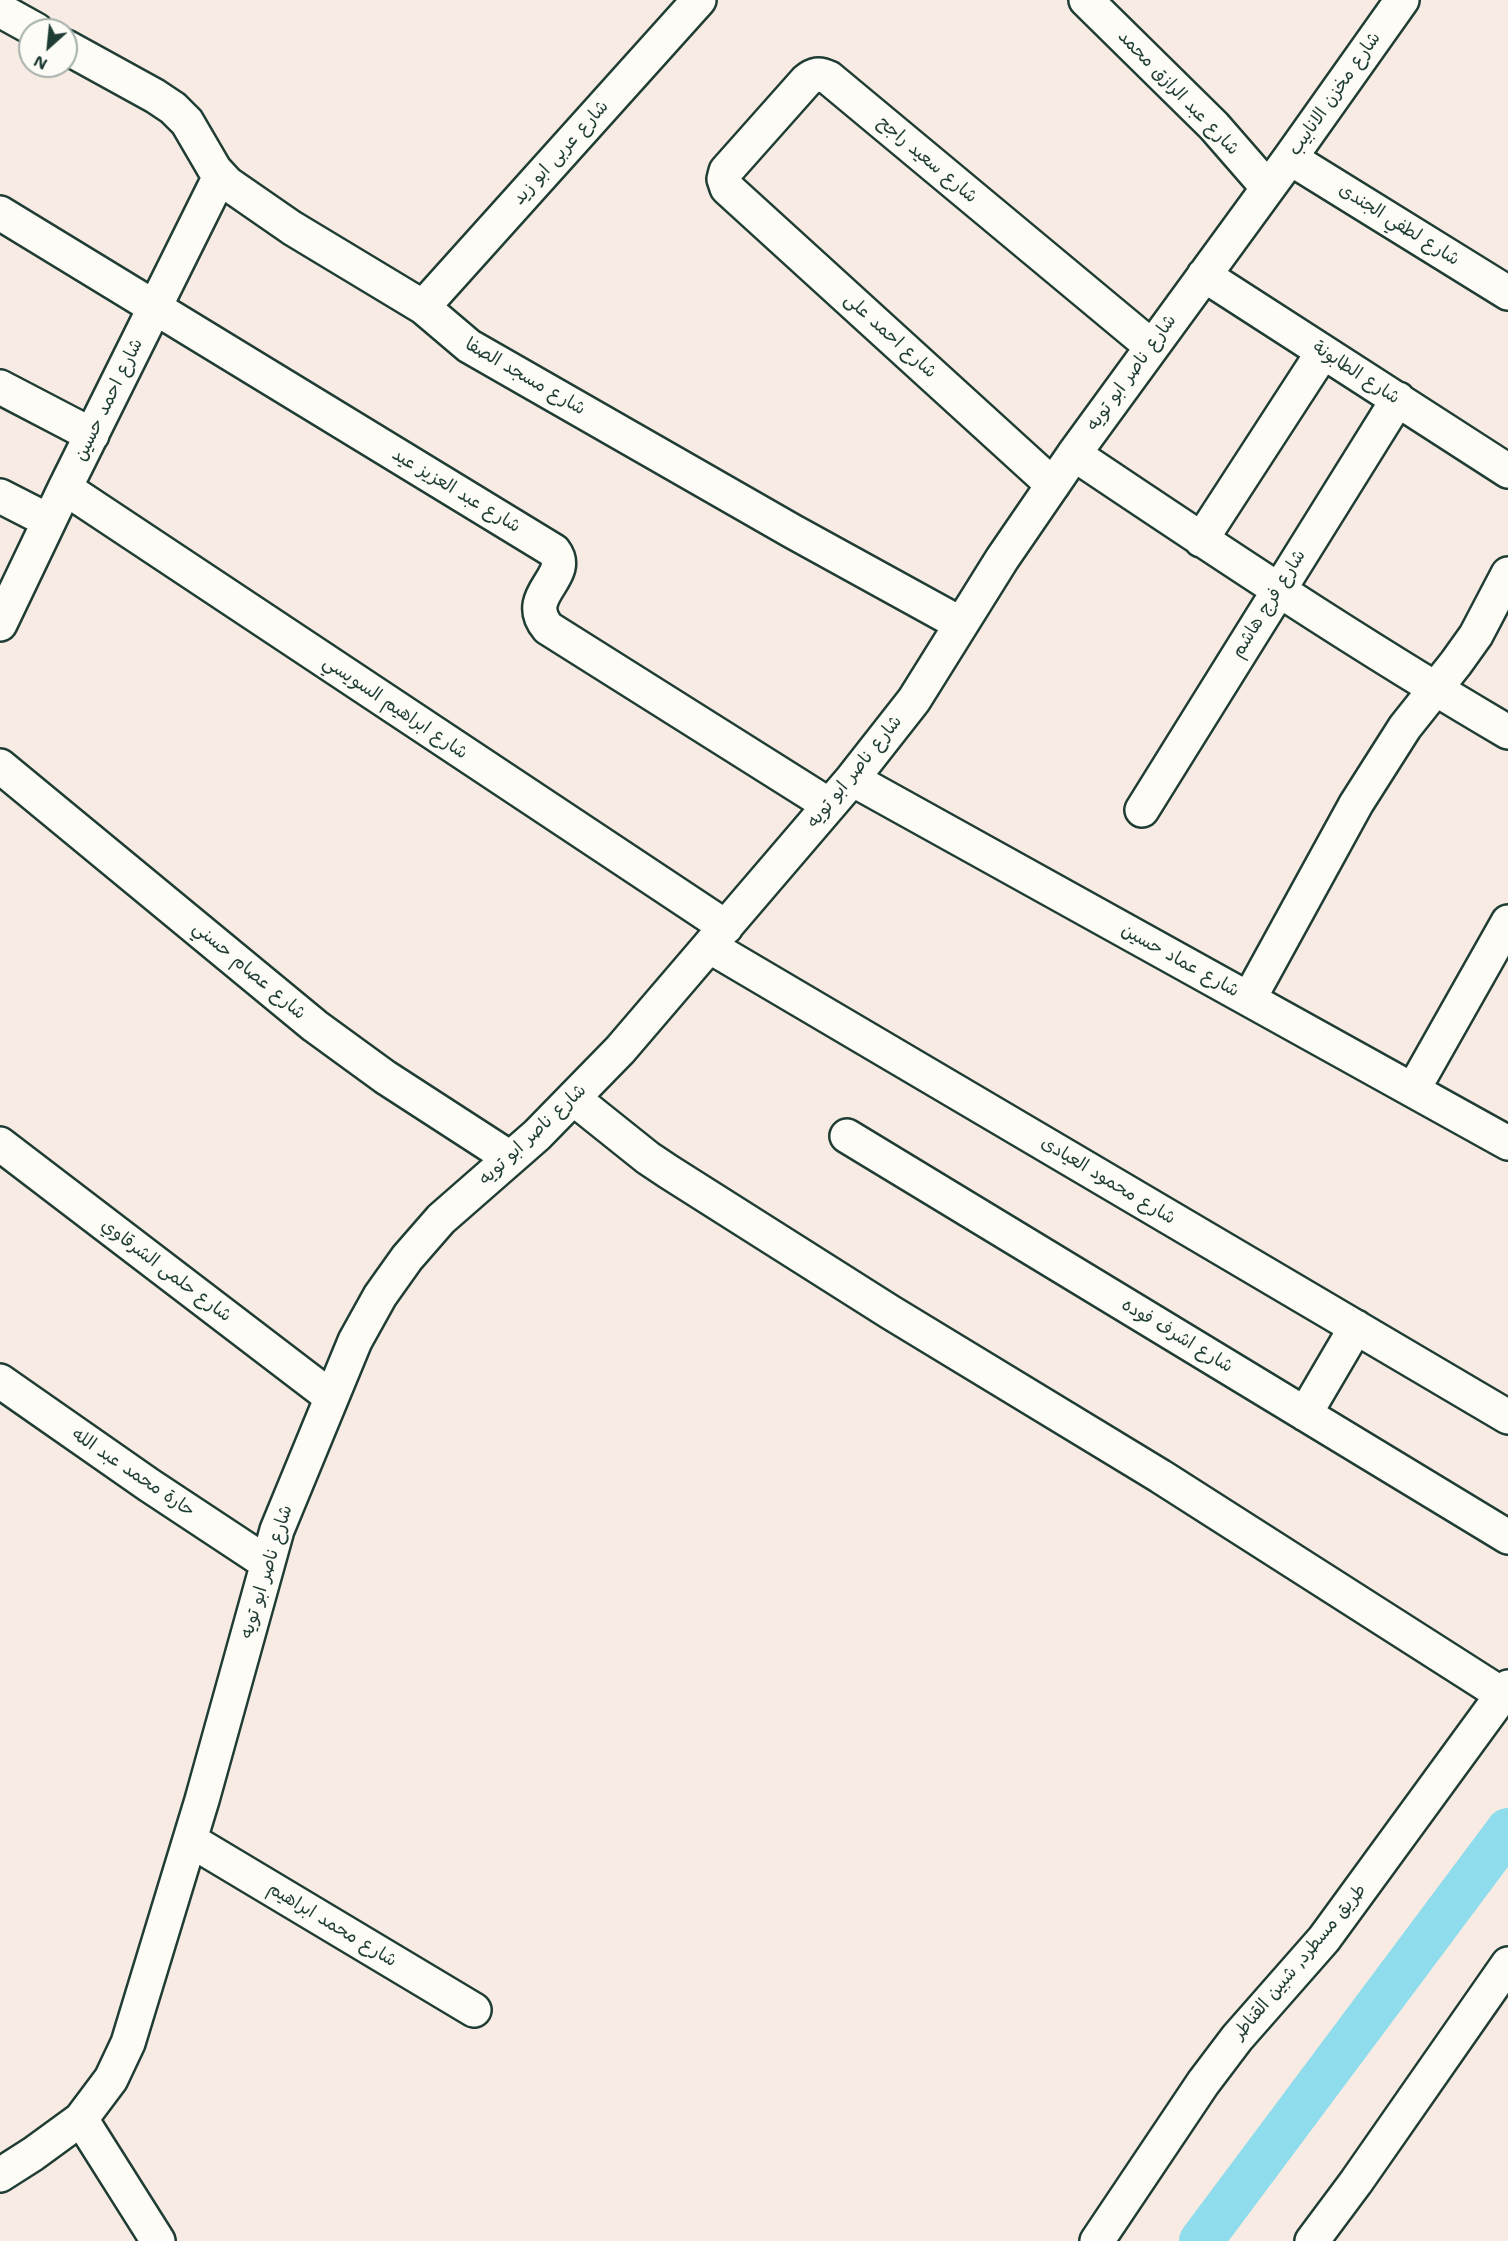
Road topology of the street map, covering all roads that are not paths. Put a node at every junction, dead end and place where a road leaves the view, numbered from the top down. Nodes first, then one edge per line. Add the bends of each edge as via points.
1 (699, 0) edge
2 (1086, 0) edge
3 (1392, 3) edge
4 (0, 10) edge
5 (18, 20) edge
6 (78, 53) edge
7 (1290, 158) junction
8 (220, 176) junction
9 (727, 188) joint
10 (1268, 188) junction
11 (0, 213) edge
12 (1204, 274) junction
13 (1508, 293) edge
14 (423, 307) junction
15 (155, 308) junction
16 (1151, 346) junction
17 (1323, 352) junction
18 (0, 387) edge
19 (1398, 399) junction
20 (92, 435) junction
21 (1074, 454) junction
22 (1508, 471) edge
23 (1053, 485) junction
24 (65, 488) junction
25 (0, 496) edge
26 (49, 521) junction
27 (1201, 540) junction
28 (1508, 574) edge
29 (1278, 591) junction
30 (0, 624) edge
31 (961, 624) junction
32 (1435, 689) junction
33 (1508, 732) edge
34 (0, 766) edge
35 (852, 779) junction
36 (829, 806) junction
37 (1142, 810) dead end
38 (1508, 922) edge
39 (717, 936) junction
40 (1249, 999) junction
41 (1413, 1090) junction
42 (573, 1098) junction
43 (847, 1136) dead end
44 (1508, 1143) edge
45 (0, 1144) edge
46 (510, 1158) junction
47 (1356, 1327) junction
48 (0, 1381) edge
49 (331, 1397) junction
50 (1305, 1414) junction
51 (1508, 1417) edge
52 (1508, 1537) edge
53 (267, 1563) junction
54 (1505, 1691) edge
55 (190, 1840) junction
56 (1508, 1964) edge
57 (474, 2010) dead end
58 (81, 2119) junction
59 (0, 2175) edge
60 (158, 2241) edge
61 (1097, 2241) edge
62 (1312, 2241) edge

1 - 14 street, شارع عربى ابو زيد
2 - 10 street, شارع عبد الرازق محمد via 1214,126
3 - 7 street, شارع مخزن الانابيب
4 - 5 street
6 - 8 street, شارع مسجد الصفا via 173,108 187,122
7 - 10 street, شارع مخزن الانابيب
7 - 13 street, شارع لطفي الجندى
8 - 14 street, شارع مسجد الصفا via 292,228
8 - 15 street, شارع احمد حسين
9 - 16 street, شارع سعيد راجح via 724,179 731,164 806,81 822,74
9 - 23 street, شارع احمد على
10 - 12 street, شارع ناصر ابو تويه
11 - 15 street, شارع عبد العزيز عيد
12 - 16 street, شارع ناصر ابو تويه
12 - 17 street, شارع الطابونة
14 - 31 street, شارع مسجد الصفا via 469,346
15 - 20 street, شارع احمد حسين
15 - 36 street, شارع عبد العزيز عيد via 554,551 558,570 540,599 539,610 548,628
16 - 21 street, شارع ناصر ابو تويه
17 - 19 street, شارع الطابونة
17 - 27 street
18 - 20 street
19 - 22 street, شارع الطابونة
19 - 29 street, شارع فرج هاشم
20 - 24 street, شارع احمد حسين
21 - 23 street, شارع ناصر ابو تويه
21 - 27 street
23 - 31 street, شارع ناصر ابو تويه
24 - 26 street, شارع احمد حسين
24 - 39 street, شارع ابراهيم السويسي
25 - 26 street
26 - 30 street, شارع احمد حسين
27 - 29 street
28 - 32 street via 1476,635
29 - 32 street
29 - 37 street, شارع فرج هاشم
31 - 35 street, شارع ناصر ابو تويه via 914,700
32 - 33 street
32 - 40 street via 1405,727 1356,804
34 - 46 street, شارع عصام حسني via 323,1033
35 - 36 street, شارع ناصر ابو تويه
35 - 40 street, شارع عماد حسين
36 - 39 street, شارع ناصر ابو تويه
38 - 41 street
39 - 42 street, شارع ناصر ابو تويه via 620,1050
39 - 47 street, شارع محمود العيادى
40 - 41 street, شارع عماد حسين
41 - 44 street, شارع عماد حسين
42 - 46 street, شارع ناصر ابو تويه
42 - 54 street via 677,1177
43 - 50 street, شارع اشرف فوده
45 - 49 street, شارع حلمى الشرقاوي
46 - 49 street, شارع ناصر ابو تويه via 441,1219 407,1258 355,1341
47 - 50 street
47 - 51 street, شارع محمود العيادى
48 - 53 street, حارة محمد عبد الله
49 - 53 street, شارع ناصر ابو تويه
50 - 52 street, شارع اشرف فوده
53 - 55 street, شارع ناصر ابو تويه
54 - 61 street, طريق مسطرد, شبين القناطر via 1324,1939 1203,2083
55 - 57 street, شارع محمد ابراهيم
55 - 58 street, شارع ناصر ابو تويه via 128,2043 111,2079
56 - 62 street
58 - 59 street, شارع ناصر ابو تويه
58 - 60 street

